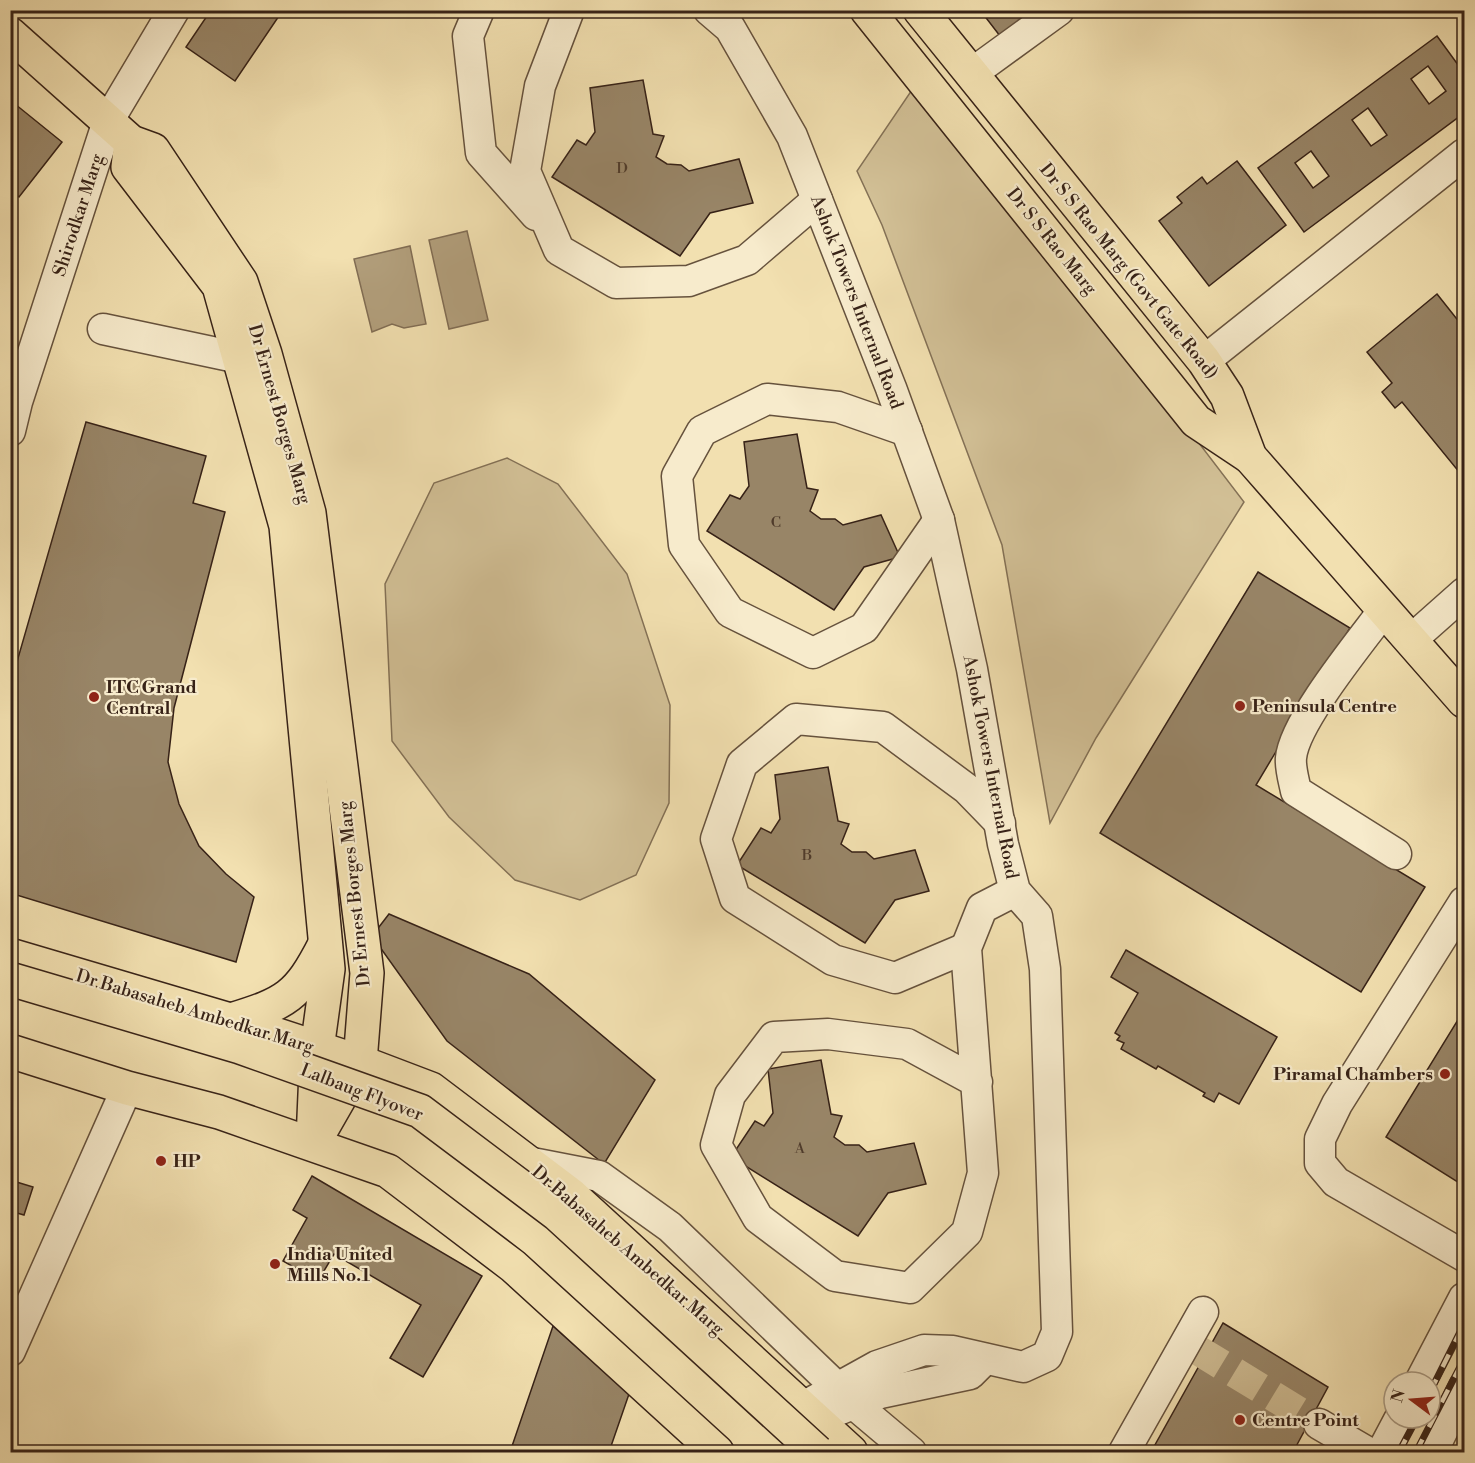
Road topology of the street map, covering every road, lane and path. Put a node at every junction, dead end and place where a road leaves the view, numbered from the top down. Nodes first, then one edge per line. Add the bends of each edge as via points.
1 (174, 10) edge
2 (479, 10) edge
3 (569, 10) edge
4 (709, 10) edge
5 (867, 10) edge
6 (920, 10) edge
7 (1059, 10) edge
8 (10, 34) edge
9 (971, 74) junction
10 (120, 132) junction
11 (1464, 154) edge
12 (817, 200) junction
13 (552, 233) junction
14 (104, 329) dead end
15 (252, 356) junction
16 (1204, 361) junction
17 (14, 399) edge
18 (269, 417) junction
19 (907, 430) junction
20 (10, 431) edge
21 (1250, 457) junction
22 (939, 520) junction
23 (1464, 593) edge
24 (1384, 610) junction
25 (1411, 640) junction
26 (1464, 701) edge
27 (999, 823) junction
28 (1396, 854) dead end
29 (1015, 891) junction
30 (1464, 903) edge
31 (966, 948) junction
32 (10, 955) edge
33 (326, 957) junction
34 (367, 973) junction
35 (10, 979) edge
36 (10, 997) edge
37 (231, 1020) junction
38 (317, 1049) junction
39 (10, 1051) edge
40 (360, 1062) junction
41 (977, 1082) junction
42 (127, 1088) junction
43 (313, 1144) junction
44 (527, 1162) junction
45 (1464, 1256) edge
46 (1464, 1298) edge
47 (1203, 1312) dead end
48 (14, 1335) edge
49 (1425, 1370) edge
50 (1464, 1387) edge
51 (846, 1396) junction
52 (809, 1413) junction
53 (1394, 1430) edge
54 (1322, 1436) tunnel mouth
55 (717, 1452) edge
56 (796, 1452) edge
57 (817, 1452) edge
58 (851, 1452) edge
59 (911, 1452) edge
60 (1124, 1452) edge
61 (1367, 1452) edge
62 (1382, 1452) edge
63 (1432, 1452) edge

1 - 10 street, Shirodkar Marg
2 - 13 street via 468,36 481,153
3 - 13 street via 540,86 525,171
4 - 12 street, Ashok Towers Internal Road via 730,28 792,136
5 - 21 main road, Dr S S Rao Marg via 1196,421
6 - 9 main road, Dr S S Rao Marg (Govt Gate Road)
7 - 9 street
8 - 10 main road
9 - 16 main road, Dr S S Rao Marg (Govt Gate Road)
10 - 15 main road, Dr Ernest Borges Marg via 128,167 219,286
10 - 17 street, Shirodkar Marg
11 - 16 street
12 - 13 street via 747,260 689,281 616,283 559,250
12 - 19 street, Ashok Towers Internal Road
14 - 15 street
15 - 18 main road, Dr Ernest Borges Marg
16 - 21 main road, Dr S S Rao Marg (Govt Gate Road) via 1227,396
17 - 20 street, Shirodkar Marg
18 - 33 main road, Dr Ernest Borges Marg via 286,526
18 - 34 main road, Dr Ernest Borges Marg via 309,513
19 - 22 street, Ashok Towers Internal Road
19 - 22 street via 838,407 767,399 702,431 677,476 684,545 730,612 813,653 864,628
21 - 24 main road, Dr S S Rao Marg (Govt Gate Road)
22 - 27 street, Ashok Towers Internal Road via 972,669
23 - 25 street
24 - 25 main road, Dr S S Rao Marg (Govt Gate Road)
24 - 28 street via 1320,696 1298,736 1291,759 1296,790
25 - 26 main road, Dr S S Rao Marg (Govt Gate Road)
27 - 29 street, Ashok Towers Internal Road
27 - 31 street via 968,789 883,727 796,719 742,765 716,838 735,898 833,960 895,978
29 - 31 street via 982,908
29 - 51 street, Ashok Towers Internal Road via 1037,916 1045,969 1057,1332 1047,1356 1023,1367 952,1351 924,1350 877,1366
30 - 45 street via 1337,1104 1320,1139 1320,1163 1336,1182
31 - 41 street
32 - 37 main road, Dr Babasaheb Ambedkar Marg
33 - 34 main road
33 - 37 main road via 293,994 272,1008
33 - 38 main road, Dr Ernest Borges Marg
34 - 40 main road, Dr Ernest Borges Marg
35 - 57 main road, Lalbaug Flyover, bridge via 240,1047 420,1111 557,1214
36 - 56 main road, Lalbaug Flyover via 245,1066 419,1127 549,1226
37 - 38 main road, Dr Babasaheb Ambedkar Marg
38 - 40 main road, Dr Babasaheb Ambedkar Marg
38 - 43 main road, Dr Ernest Borges Marg
39 - 42 main road
40 - 43 main road, Dr Ernest Borges Marg
40 - 44 main road, Dr Babasaheb Ambedkar Marg via 431,1089
41 - 41 street via 983,1173 967,1232 910,1288 835,1276 758,1218 716,1145 730,1095 774,1037 828,1034 907,1044
42 - 43 main road via 219,1112
42 - 48 street
43 - 55 main road via 388,1172 513,1266
44 - 51 street via 599,1176 670,1227
44 - 52 main road, Dr Babasaheb Ambedkar Marg via 571,1196
46 - 49 street
47 - 60 street via 1191,1346
50 - 63 street
51 - 52 street, Ashok Towers Internal Road
51 - 59 street
52 - 58 main road, Dr Babasaheb Ambedkar Marg
53 - 62 street
54 - 61 street

